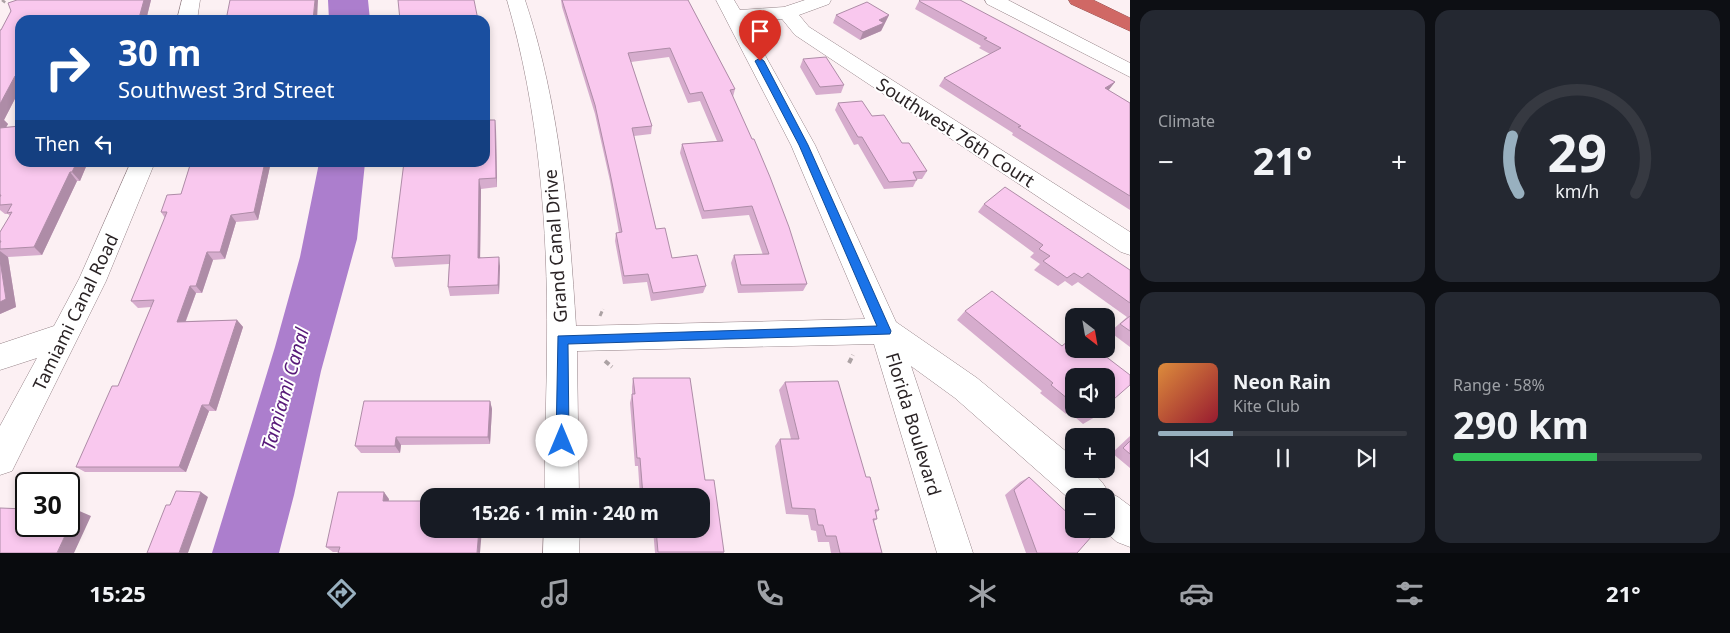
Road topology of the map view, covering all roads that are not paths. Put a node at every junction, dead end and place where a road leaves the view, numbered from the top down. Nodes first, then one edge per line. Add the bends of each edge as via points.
1 (191, 0) edge
2 (516, 0) edge
3 (822, 0) edge
4 (994, 0) edge
5 (1078, 0) edge
6 (188, 15) edge
7 (734, 15) edge
8 (791, 18) junction
9 (1130, 25) edge
10 (1130, 71) edge
11 (141, 167) edge
12 (1130, 245) edge
13 (885, 331) junction
14 (65, 335) junction
15 (562, 339) junction
16 (0, 357) edge
17 (0, 459) edge
18 (562, 488) edge
19 (1083, 488) edge
20 (1115, 516) edge
21 (1130, 529) edge
22 (562, 538) edge
23 (561, 553) edge
24 (955, 553) edge

1 - 6 street
2 - 15 street, Grand Canal Drive via 540,92 557,225
3 - 8 street
4 - 10 street
5 - 9 highway
7 - 8 street
7 - 13 street, Florida Boulevard via 803,145
8 - 12 street, Southwest 76th Court via 802,31
11 - 14 street, Tamiami Canal Road via 112,238
13 - 15 street
13 - 19 street via 960,383
13 - 24 street, Florida Boulevard
14 - 16 street
14 - 17 street, Tamiami Canal Road
15 - 18 street, Grand Canal Drive
20 - 21 street
22 - 23 street

